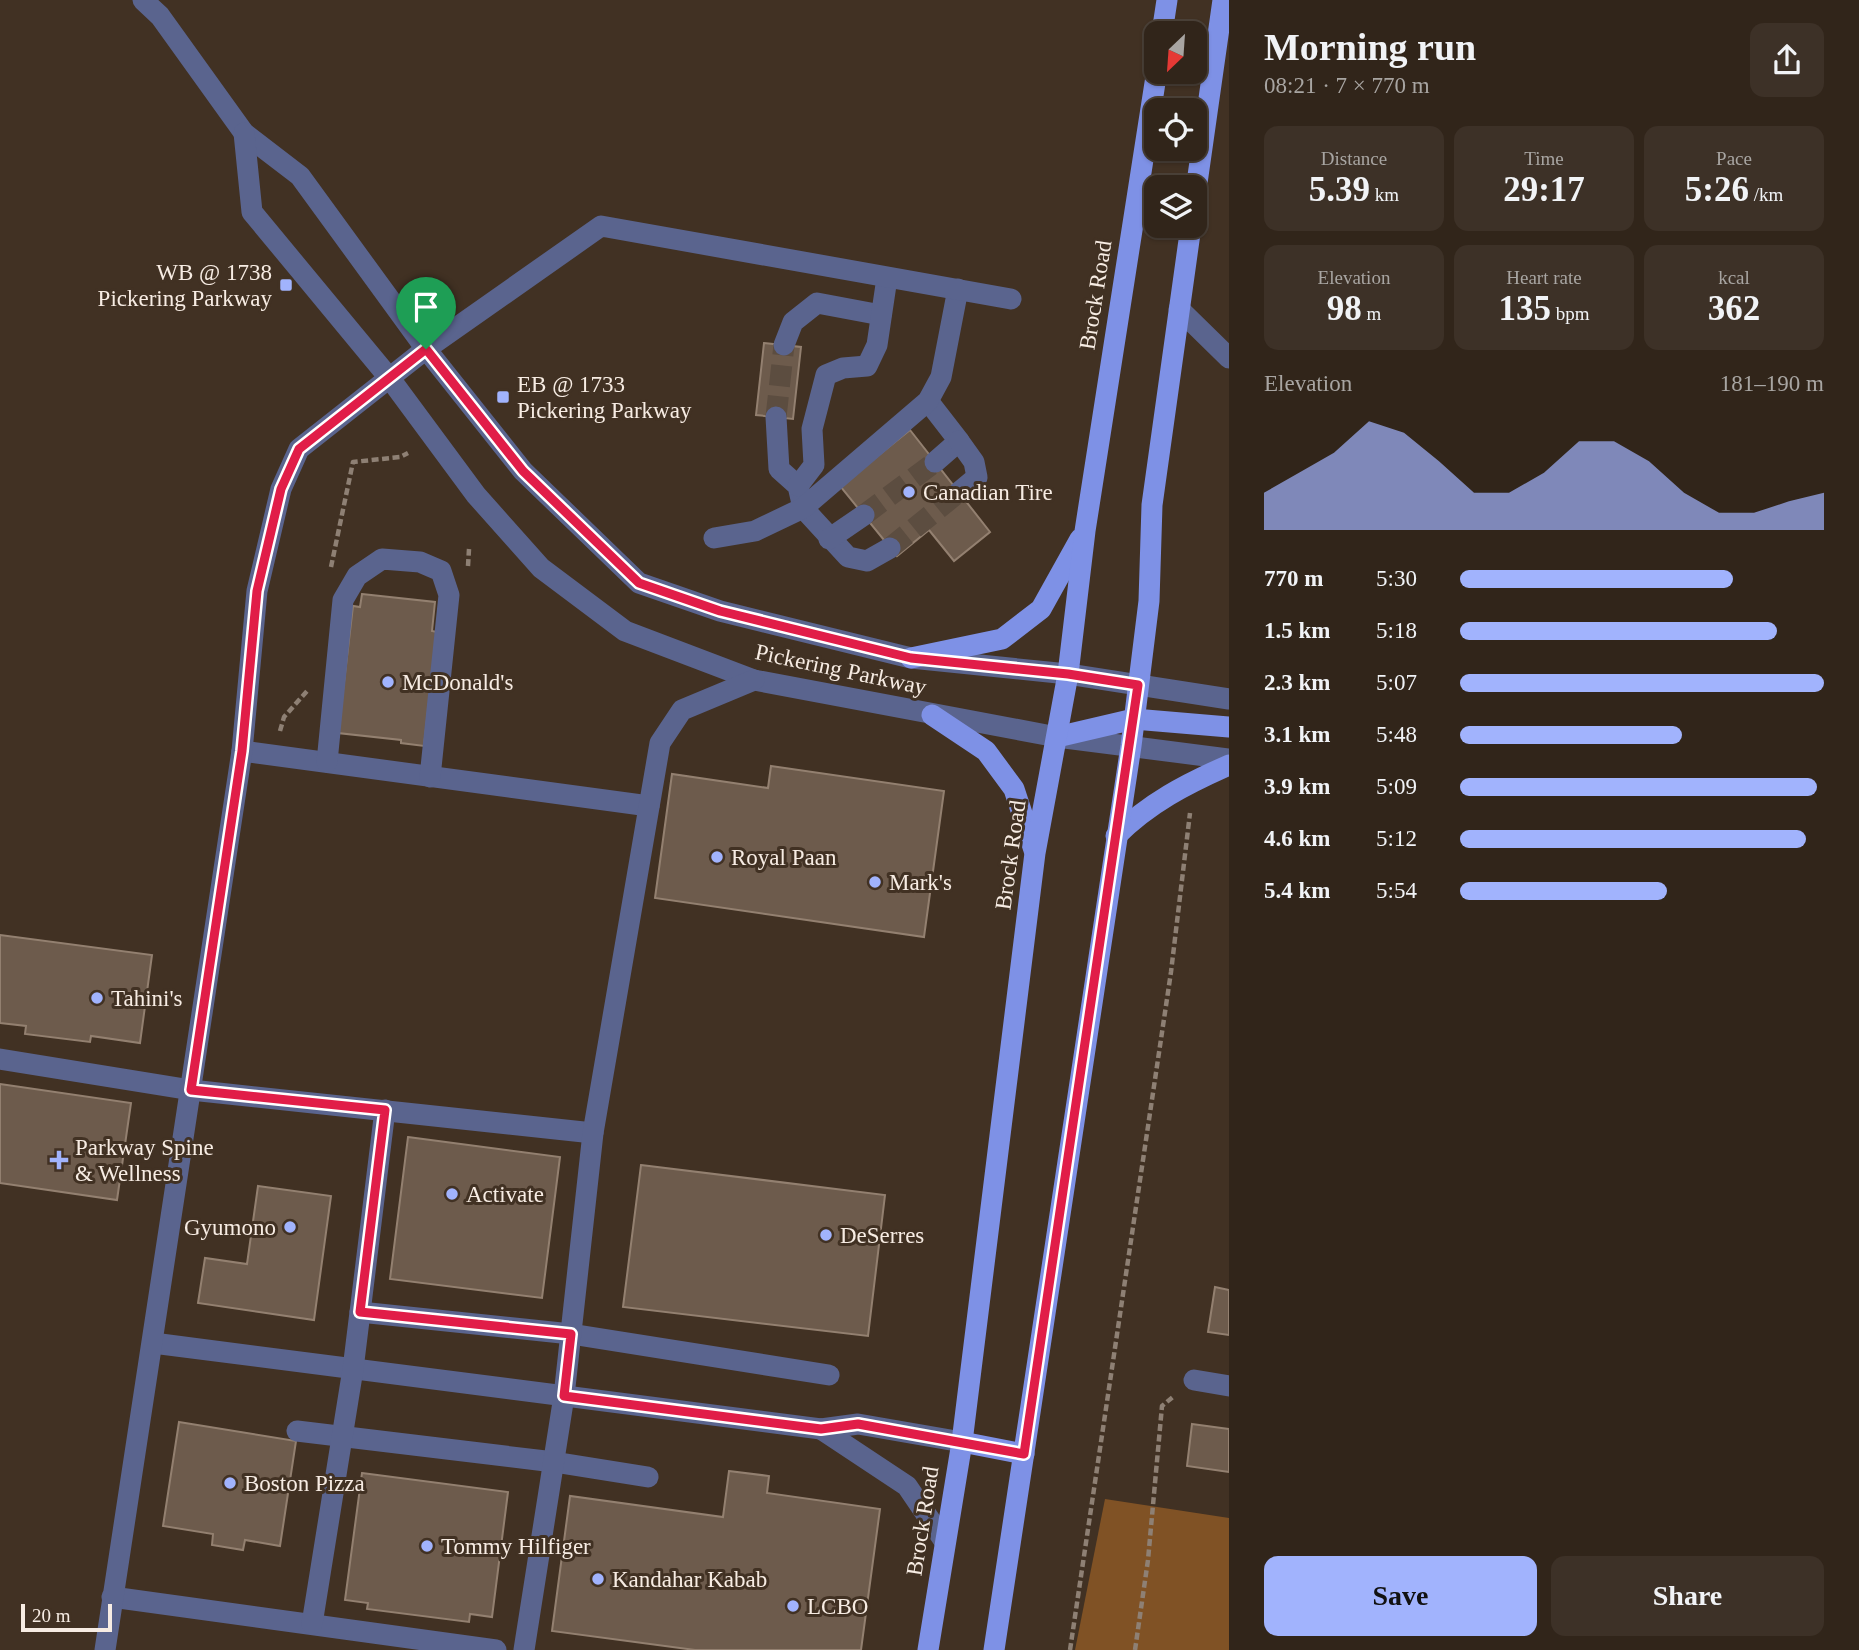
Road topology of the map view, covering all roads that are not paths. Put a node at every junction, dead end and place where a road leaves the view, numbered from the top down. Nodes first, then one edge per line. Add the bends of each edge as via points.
1 (143, 0) edge
2 (1167, 0) edge
3 (1223, 0) edge
4 (1164, 21) edge
5 (1155, 84) edge
6 (244, 133) junction
7 (1198, 175) edge
8 (1189, 238) edge
9 (887, 278) junction
10 (958, 289) junction
11 (1011, 299) dead end
12 (1179, 309) junction
13 (881, 315) junction
14 (784, 345) tunnel mouth
15 (426, 349) junction
16 (1229, 358) edge
17 (391, 380) junction
18 (928, 401) junction
19 (776, 417) tunnel mouth
20 (960, 441) junction
21 (935, 462) tunnel mouth
22 (798, 486) junction
23 (959, 492) tunnel mouth
24 (803, 508) junction
25 (864, 515) tunnel mouth
26 (1085, 531) junction
27 (714, 538) dead end
28 (829, 539) junction
29 (890, 548) tunnel mouth
30 (911, 658) junction
31 (1068, 674) junction
32 (754, 680) junction
33 (1138, 685) junction
34 (1229, 699) edge
35 (932, 715) junction
36 (1134, 719) junction
37 (1229, 727) edge
38 (1057, 737) junction
39 (1131, 746) junction
40 (242, 751) junction
41 (1229, 758) edge
42 (327, 762) junction
43 (1229, 765) edge
44 (430, 777) junction
45 (649, 806) junction
46 (1116, 836) junction
47 (1035, 853) junction
48 (0, 1059) edge
49 (191, 1090) junction
50 (385, 1110) junction
51 (593, 1133) junction
52 (360, 1312) junction
53 (571, 1334) junction
54 (153, 1343) junction
55 (353, 1369) junction
56 (829, 1375) dead end
57 (1195, 1380) road end
58 (1229, 1386) edge
59 (564, 1396) junction
60 (821, 1429) junction
61 (297, 1431) dead end
62 (342, 1438) junction
63 (962, 1443) junction
64 (1024, 1454) junction
65 (554, 1462) junction
66 (648, 1477) dead end
67 (945, 1542) junction
68 (112, 1597) junction
69 (312, 1624) junction
70 (106, 1650) edge
71 (496, 1650) edge
72 (524, 1650) edge
73 (928, 1650) edge
74 (994, 1650) edge

1 - 6 street, Pickering Parkway via 160,16
2 - 4 main road
3 - 7 main road
5 - 26 main road, Brock Road
6 - 15 street, Pickering Parkway via 300,176
6 - 17 street, Pickering Parkway via 252,212
8 - 12 main road
9 - 10 street
9 - 13 street
9 - 15 street via 601,226
10 - 11 street
10 - 18 street via 941,377
12 - 16 street
12 - 33 main road via 1152,505 1149,601
13 - 14 street via 817,303 793,322
13 - 22 street via 877,345 867,366 826,375 812,429 814,465
15 - 17 street
15 - 30 street, Pickering Parkway via 523,471 639,583 720,611
17 - 32 street, Pickering Parkway via 476,495 541,568 625,631
17 - 40 street via 299,449 281,489 257,591
18 - 20 street
18 - 24 street
19 - 22 street via 779,469
20 - 21 street
20 - 23 street via 974,462 977,477
22 - 24 street
24 - 27 street via 755,531
24 - 28 street
25 - 28 street
26 - 30 main road via 1041,610 1002,639
26 - 31 main road, Brock Road
28 - 29 street via 848,557 867,561
30 - 31 street, Pickering Parkway
31 - 33 street, Pickering Parkway
31 - 38 main road, Brock Road
32 - 35 street, Pickering Parkway
32 - 45 street via 682,710 660,743
33 - 34 street, Pickering Parkway
33 - 36 main road
35 - 38 street, Pickering Parkway
35 - 47 main road via 986,751 1014,789
36 - 37 main road
36 - 38 main road
36 - 39 main road
38 - 39 street, Pickering Parkway
38 - 47 main road, Brock Road
39 - 41 street, Pickering Parkway
39 - 46 main road
40 - 42 street
40 - 49 street
42 - 44 street
42 - 44 street via 343,600 357,576 382,559 420,562 441,571 449,595
43 - 46 main road via 1177,788
44 - 45 street
45 - 51 street
46 - 64 main road
47 - 63 main road, Brock Road
48 - 49 street
49 - 50 street
49 - 54 street
50 - 51 street
50 - 52 street
51 - 53 street
52 - 53 street
52 - 55 street
53 - 56 street
53 - 59 street
54 - 55 street
54 - 68 street
55 - 59 street
55 - 62 street
57 - 58 street
59 - 60 street
59 - 65 street
60 - 63 street via 858,1424
60 - 67 street via 907,1486
61 - 62 street
62 - 65 street
62 - 69 street
63 - 64 main road
63 - 67 main road, Brock Road
64 - 74 main road
65 - 66 street
65 - 72 street
67 - 73 main road, Brock Road
68 - 69 street
68 - 70 street
69 - 71 street

